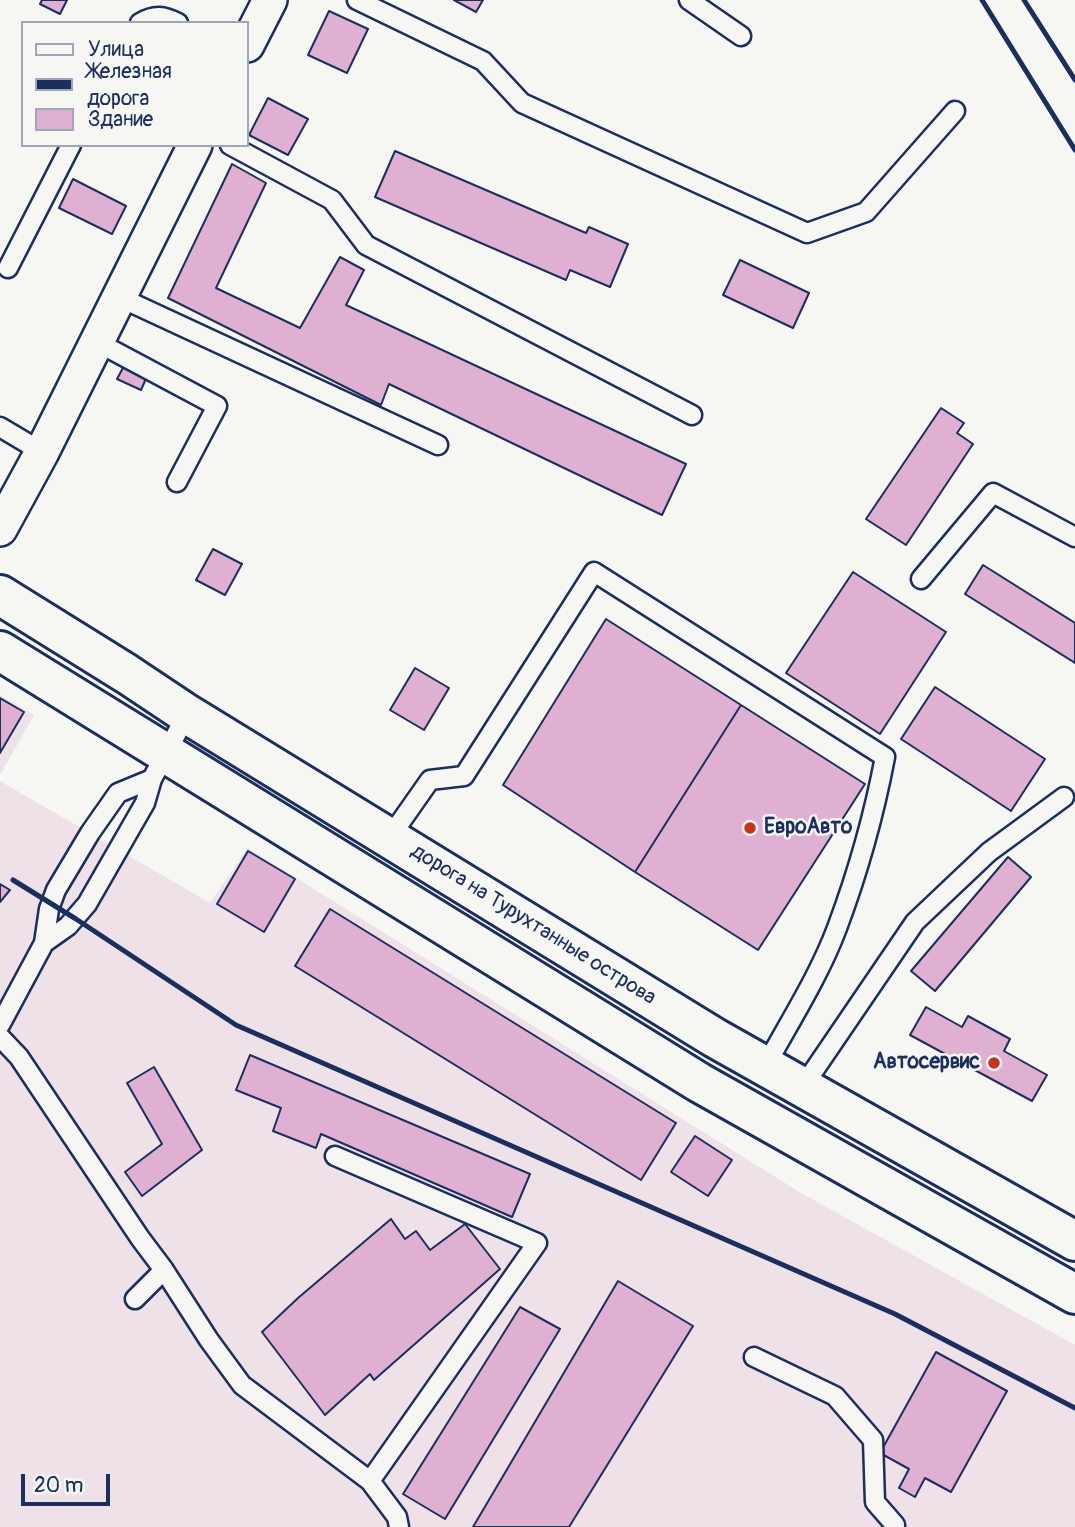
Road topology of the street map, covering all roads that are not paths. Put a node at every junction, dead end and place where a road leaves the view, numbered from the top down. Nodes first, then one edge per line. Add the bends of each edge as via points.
1 (270, 0) edge
2 (357, 0) edge
3 (689, 0) edge
4 (144, 21) edge
5 (173, 21) edge
6 (741, 36) dead end
7 (248, 43) edge
8 (955, 111) dead end
9 (70, 147) edge
10 (194, 147) edge
11 (234, 147) edge
12 (8, 268) dead end
13 (120, 297) junction
14 (97, 342) junction
15 (692, 415) dead end
16 (0, 427) edge
17 (439, 445) dead end
18 (42, 452) junction
19 (177, 482) dead end
20 (0, 529) edge
21 (1075, 537) edge
22 (921, 579) dead end
23 (0, 595) edge
24 (0, 651) edge
25 (187, 713) junction
26 (159, 765) junction
27 (1064, 797) dead end
28 (390, 837) junction
29 (44, 943) junction
30 (0, 1025) edge
31 (0, 1037) edge
32 (765, 1066) junction
33 (802, 1088) junction
34 (335, 1156) dead end
35 (1075, 1241) edge
36 (164, 1270) junction
37 (1075, 1294) edge
38 (135, 1299) dead end
39 (754, 1357) dead end
40 (370, 1481) junction
41 (896, 1526) edge
42 (399, 1527) edge

1 - 7 street
2 - 8 lane via 483,61 522,103 807,233 866,212
3 - 6 lane
4 - 5 lane via 162,16
9 - 12 lane
10 - 13 street
11 - 15 lane via 332,200 366,246
13 - 14 street
13 - 17 lane
14 - 18 street
14 - 19 lane via 217,406
16 - 18 lane
18 - 20 street
21 - 22 lane via 992,493
23 - 25 street, дорога на Турухтанные острова
24 - 26 street
25 - 26 lane
25 - 28 street, дорога на Турухтанные острова
26 - 29 lane via 145,803 86,904 68,926
26 - 29 lane via 118,793 90,833 56,890
26 - 37 street via 699,1083
27 - 33 lane via 989,852 915,922
28 - 32 street, дорога на Турухтанные острова
28 - 32 lane via 430,780 464,776 594,572 886,757 875,810 836,930
29 - 30 lane
31 - 36 lane via 19,1057
32 - 33 street, дорога на Турухтанные острова
33 - 35 street, дорога на Турухтанные острова
34 - 40 lane via 537,1243
36 - 38 lane
36 - 40 lane via 242,1385
39 - 41 lane via 835,1396 873,1440 875,1502
40 - 42 lane via 397,1517

